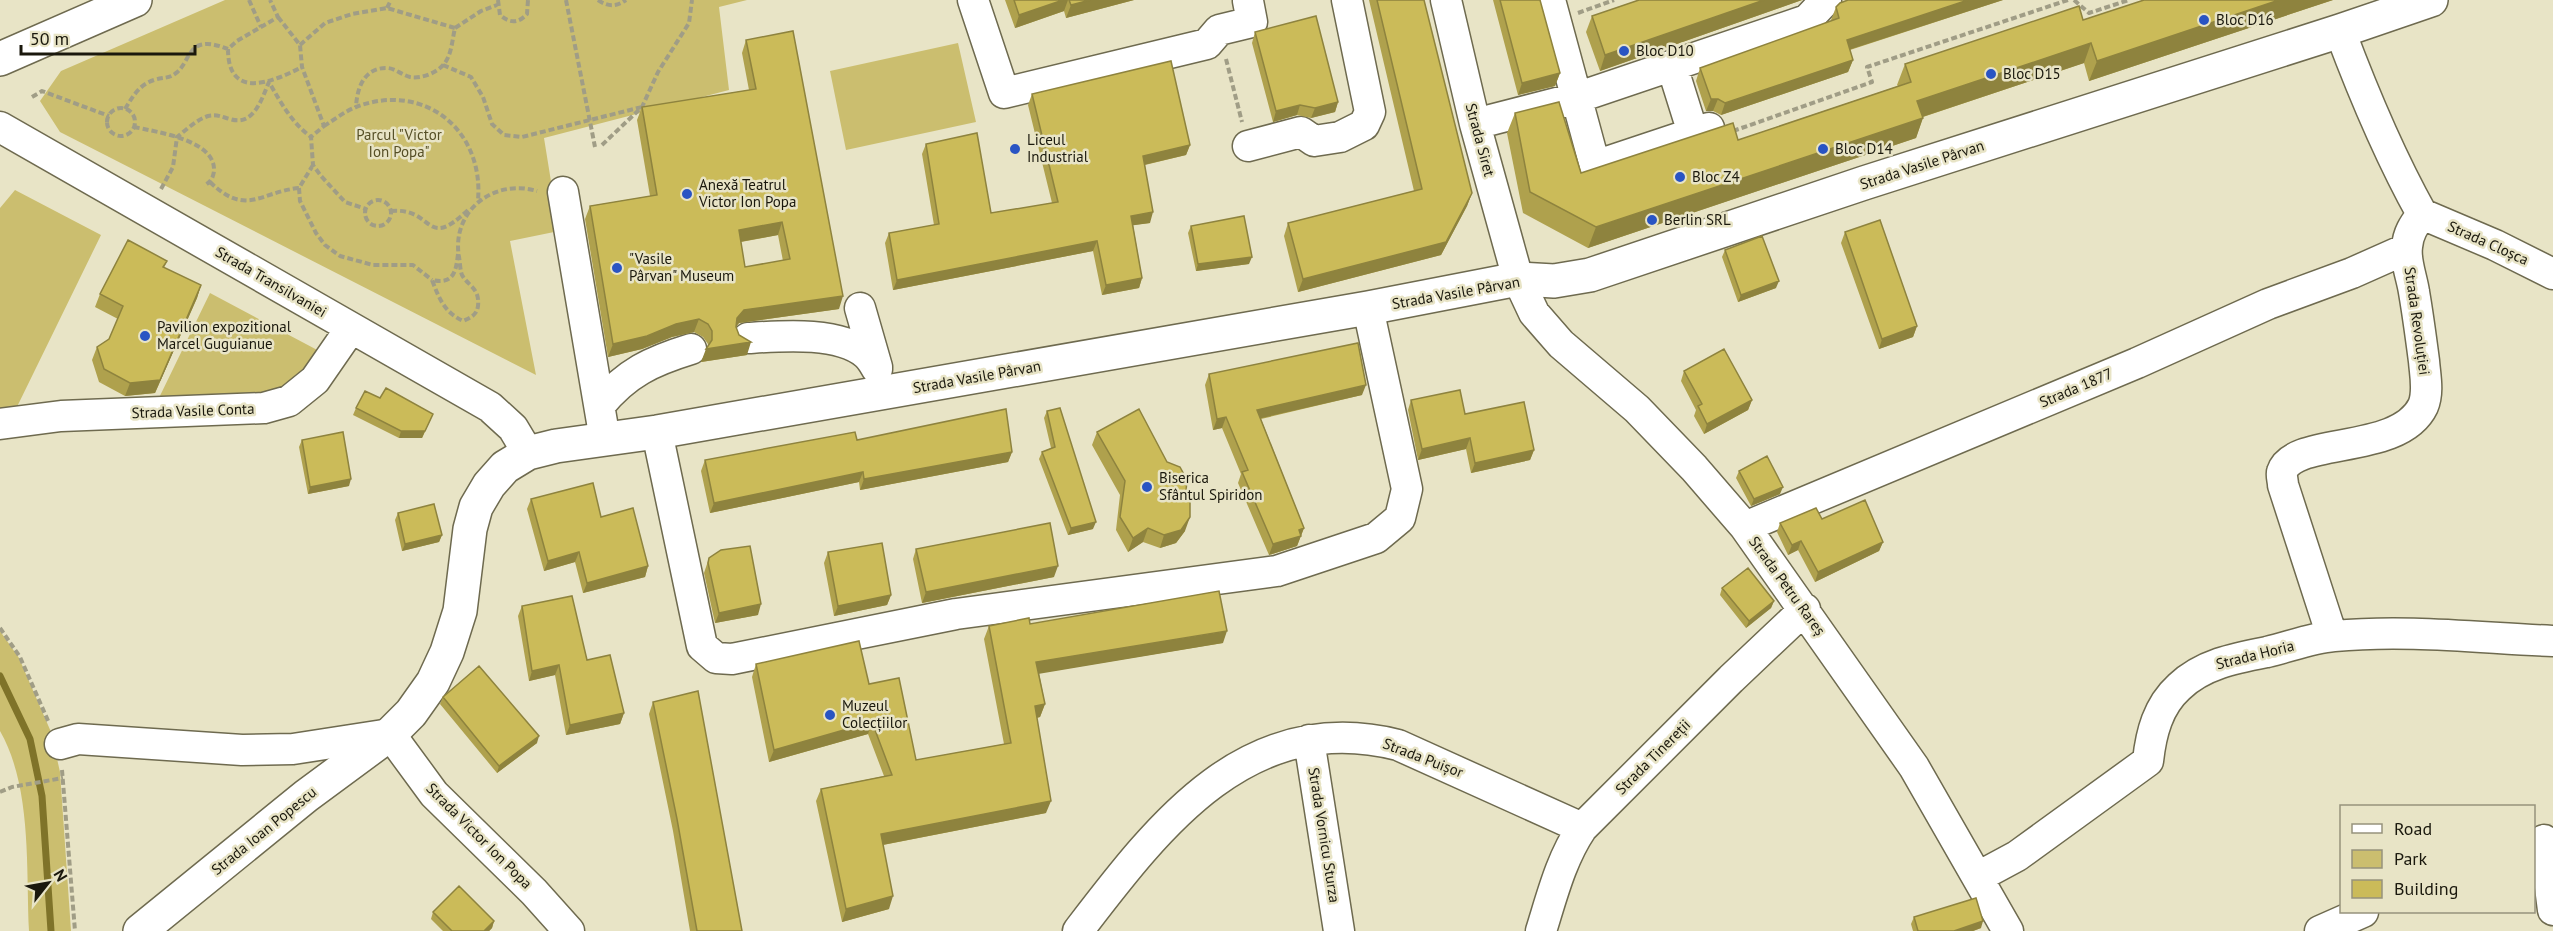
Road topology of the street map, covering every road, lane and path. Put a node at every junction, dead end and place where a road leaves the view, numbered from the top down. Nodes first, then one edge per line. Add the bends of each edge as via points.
1 (135, 0) edge
2 (249, 0) edge
3 (270, 0) edge
4 (391, 0) edge
5 (528, 0) edge
6 (566, 0) edge
7 (598, 0) edge
8 (626, 0) edge
9 (692, 0) edge
10 (973, 0) edge
11 (1347, 0) edge
12 (1446, 0) edge
13 (1614, 0) edge
14 (1826, 0) edge
15 (2068, 0) edge
16 (2073, 0) edge
17 (2129, 0) edge
18 (2431, 0) edge
19 (1248, 1) edge
20 (497, 2) edge
21 (387, 8) junction
22 (2376, 9) edge
23 (1552, 11) edge
24 (278, 17) junction
25 (261, 27) junction
26 (455, 28) junction
27 (2340, 31) junction
28 (300, 45) junction
29 (1207, 45) junction
30 (228, 49) junction
31 (0, 59) edge
32 (443, 65) junction
33 (1672, 66) junction
34 (302, 67) junction
35 (269, 82) junction
36 (32, 97) dead end
37 (1576, 98) junction
38 (356, 107) junction
39 (642, 107) junction
40 (125, 109) junction
41 (109, 116) junction
42 (590, 119) junction
43 (1475, 124) junction
44 (324, 126) junction
45 (0, 127) edge
46 (134, 127) junction
47 (1701, 131) junction
48 (177, 137) junction
49 (311, 137) junction
50 (602, 145) dead end
51 (1248, 146) joint
52 (595, 147) dead end
53 (313, 165) junction
54 (210, 182) junction
55 (204, 186) dead end
56 (299, 188) junction
57 (161, 189) dead end
58 (563, 192) joint
59 (477, 201) junction
60 (366, 209) junction
61 (391, 211) junction
62 (2422, 214) junction
63 (2406, 249) junction
64 (458, 254) junction
65 (2553, 274) edge
66 (1518, 279) junction
67 (432, 280) junction
68 (860, 308) dead end
69 (1368, 308) junction
70 (351, 328) junction
71 (748, 338) edge
72 (691, 349) dead end
73 (880, 381) junction
74 (600, 405) junction
75 (0, 424) edge
76 (657, 432) junction
77 (605, 440) junction
78 (542, 450) junction
79 (1745, 527) junction
80 (1805, 609) junction
81 (0, 628) edge
82 (2332, 636) junction
83 (2553, 641) edge
84 (390, 734) junction
85 (1309, 740) junction
86 (60, 744) junction
87 (63, 778) junction
88 (0, 792) edge
89 (1582, 828) junction
90 (2543, 839) edge
91 (1978, 878) junction
92 (2553, 910) edge
93 (2361, 913) edge
94 (75, 931) edge
95 (140, 931) edge
96 (569, 931) edge
97 (1078, 931) edge
98 (1339, 931) edge
99 (1541, 931) edge
100 (2008, 931) edge
101 (2320, 931) edge

1 - 31 main road
2 - 25 path
3 - 24 path
4 - 21 path
5 - 20 path via 527,14 514,22 500,15
6 - 42 path
7 - 8 path via 615,6
9 - 39 path via 689,23 658,72
10 - 29 street via 1004,93
11 - 51 street via 1370,112 1364,125 1340,137 1314,141 1301,132
12 - 43 street, Strada Siret
13 - 23 path
14 - 33 street via 1807,20
15 - 47 path via 1867,67 1872,82 1732,131
16 - 17 path via 2090,13
18 - 22 main road, Strada Vasile Pârvan
19 - 29 street via 1252,22 1219,30
20 - 26 path
21 - 26 path
21 - 28 path via 325,23
22 - 27 main road, Strada Vasile Pârvan
23 - 37 street
24 - 25 path
24 - 28 path
25 - 30 path
26 - 32 path via 450,55
27 - 62 street via 2395,166
27 - 66 main road, Strada Vasile Pârvan via 1590,275 1554,281
28 - 34 path
29 - 51 path via 1226,58
30 - 35 path via 228,61 243,82
30 - 40 path via 214,44 199,46 177,72 142,85
32 - 38 path via 422,77 410,77 388,68 374,71 363,79
32 - 42 path via 471,77 492,124 504,135 522,137
33 - 37 street
33 - 47 street
34 - 35 path
34 - 44 path
35 - 48 path via 253,115 241,121 221,115 207,116
35 - 49 path via 286,111
36 - 41 path via 42,91
37 - 43 street
37 - 47 street via 1595,166
38 - 44 path
38 - 59 path via 403,101 446,117 464,135 475,158
39 - 42 path
39 - 50 path
40 - 41 path
40 - 46 path via 135,118
41 - 46 path via 108,124 116,135 129,134
42 - 52 path
43 - 66 street, Strada Siret
44 - 49 path
45 - 70 street, Strada Transilvaniei
46 - 48 path
48 - 54 path via 209,154 214,165
48 - 57 path via 173,167
49 - 53 path
53 - 56 path
53 - 60 path via 345,202
54 - 55 path
54 - 56 path via 221,193 245,202
56 - 67 path via 300,201 316,232 340,256 373,265 413,265
58 - 59 path via 547,194 512,187
58 - 74 street
59 - 61 path via 452,225 441,229 412,213
59 - 64 path via 466,215 456,241
60 - 61 path via 379,200 387,203
60 - 61 path via 366,218 375,226 387,223
62 - 63 street, Strada Revoluției via 2410,231
62 - 65 street, Strada Cloșca
63 - 79 street, Strada 1877
63 - 82 street, Strada Revoluției via 2427,387 2423,406 2400,430 2303,454 2289,461 2282,472
64 - 67 path via 456,273 449,280
64 - 67 path via 462,275 478,298 478,309 472,317 463,321 453,316 441,302
66 - 69 main road, Strada Vasile Pârvan
66 - 79 street, Strada Petru Rareș via 1534,313 1561,344 1637,409
68 - 73 street
69 - 73 main road, Strada Vasile Pârvan
69 - 76 street via 1407,489 1400,518 1376,538 1266,573 956,614 732,659 716,658 702,646
70 - 75 street, Strada Vasile Conta via 315,380 289,401 264,408 61,416
70 - 78 street, Strada Transilvaniei via 490,406
71 - 73 street via 786,336 839,342 868,355
72 - 74 street via 637,370
73 - 76 main road, Strada Vasile Pârvan
74 - 77 street
76 - 77 main road, Strada Vasile Pârvan
77 - 78 main road, Strada Vasile Pârvan
78 - 84 main road via 505,467 476,507 460,611 447,652 433,682
79 - 80 street, Strada Petru Rareș
80 - 89 street, Strada Tinereții
80 - 91 street, Strada Petru Rareș via 1914,766
81 - 86 path via 20,657
82 - 83 street, Strada Horia via 2398,634
82 - 91 street, Strada Horia via 2224,660 2199,672 2178,687 2162,708 2151,733 2148,761 2017,856
84 - 86 street via 293,749 242,750 78,739
84 - 95 main road, Strada Ioan Popescu via 306,796
84 - 96 street, Strada Victor Ion Popa via 434,794
85 - 89 street, Strada Puișor via 1344,736 1398,745
85 - 97 street, Strada Puișor via 1279,747 1246,763 1175,814
85 - 98 street, Strada Vornicu Sturza
86 - 87 path
87 - 88 path
87 - 94 path
89 - 99 street, Strada Tinereții via 1563,864
90 - 92 street
91 - 100 street, Strada Petru Rareș
93 - 101 street

